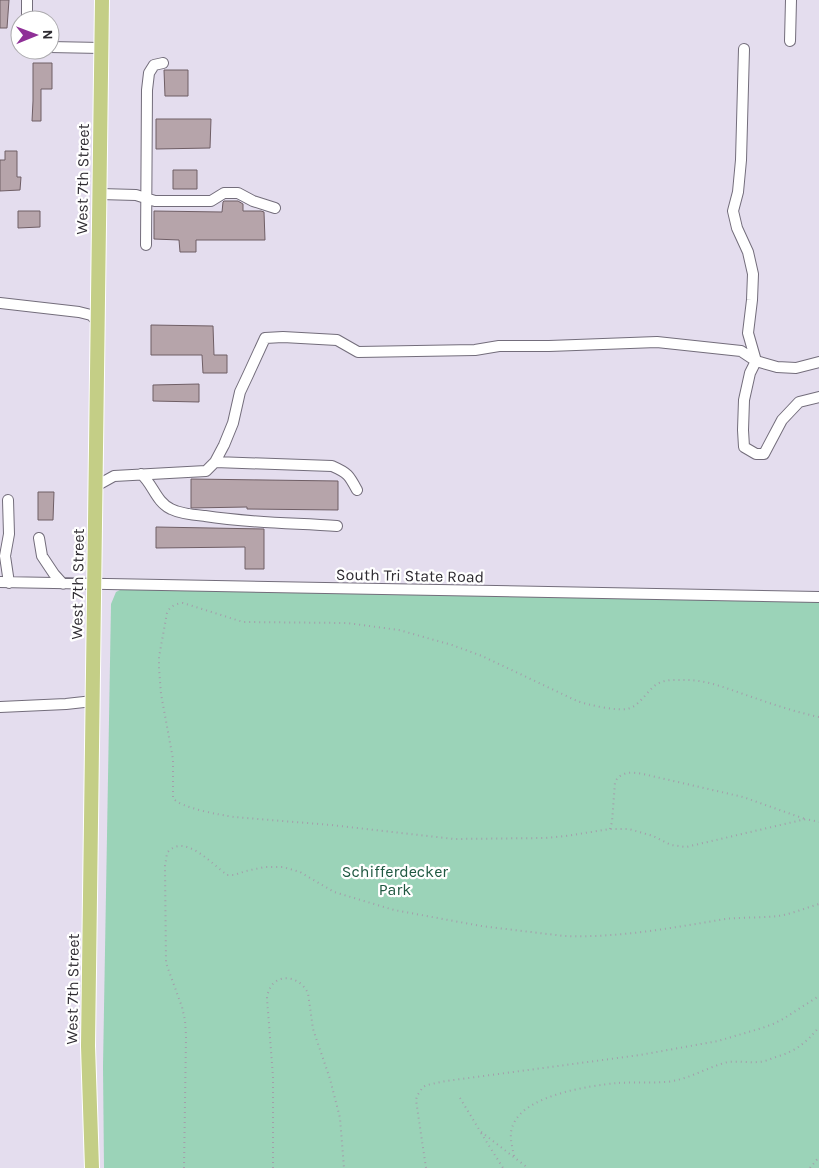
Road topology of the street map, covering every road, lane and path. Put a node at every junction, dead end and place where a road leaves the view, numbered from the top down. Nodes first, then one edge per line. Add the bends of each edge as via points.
1 (102, 0) edge
2 (790, 0) edge
3 (790, 42) dead end
4 (60, 47) edge
5 (101, 48) junction
6 (744, 49) dead end
7 (163, 63) dead end
8 (100, 194) junction
9 (146, 198) junction
10 (275, 208) dead end
11 (146, 245) dead end
12 (0, 303) edge
13 (98, 322) junction
14 (756, 361) junction
15 (819, 362) edge
16 (819, 397) edge
17 (215, 462) junction
18 (141, 474) junction
19 (96, 486) junction
20 (357, 490) dead end
21 (8, 500) dead end
22 (337, 526) dead end
23 (39, 538) dead end
24 (4, 583) edge
25 (63, 584) junction
26 (95, 585) junction
27 (819, 597) edge
28 (93, 701) junction
29 (0, 707) edge
30 (819, 717) edge
31 (805, 819) junction
32 (819, 822) edge
33 (610, 829) junction
34 (819, 904) edge
35 (819, 996) edge
36 (819, 1027) edge
37 (460, 1098) dead end
38 (480, 1131) junction
39 (514, 1156) junction
40 (819, 1157) edge
41 (92, 1168) edge
42 (184, 1168) edge
43 (273, 1168) edge
44 (344, 1168) edge
45 (426, 1168) edge
46 (502, 1168) edge
47 (528, 1168) edge
48 (810, 1168) edge

1 - 5 main road, West 7th Street
2 - 3 street
4 - 5 street
5 - 8 main road, West 7th Street
6 - 14 street via 739,184 733,211 748,252 752,274 748,332
7 - 9 street via 154,65 149,72
8 - 9 street
8 - 13 main road, West 7th Street
9 - 10 street via 211,201 224,193 238,193
9 - 11 street
12 - 13 street via 79,312 91,315
13 - 19 main road, West 7th Street
14 - 15 street via 796,368
14 - 16 street via 744,400 744,448 764,454 782,420 799,402
14 - 17 street via 740,351 657,342 358,352 337,340 265,338 240,392 233,423
17 - 18 street via 206,471
17 - 20 street via 332,466 344,471
18 - 19 street via 114,476
18 - 22 street via 161,501 171,509 186,513 225,519
19 - 26 main road, West 7th Street
21 - 24 street via 9,534
23 - 25 street via 42,556
24 - 25 street, South Tri State Road
25 - 26 street, South Tri State Road
26 - 27 street, South Tri State Road
26 - 28 main road, West 7th Street
28 - 29 street
28 - 41 main road, West 7th Street via 88,1046
30 - 33 path via 711,683 688,680 659,683 629,708 607,708 577,701 463,649 399,630 352,623 243,622 183,603 169,608 158,668 177,802 219,815 444,838 545,838
31 - 32 path
31 - 33 path via 686,846 671,845 643,832
31 - 33 path via 743,797 628,773 619,776 615,782
34 - 42 path via 784,915 732,918 624,934 564,936 481,926 394,910 334,892 300,872 283,867 246,870 231,876 194,850 174,846 166,853 165,866 166,956 185,1020
35 - 45 path via 773,1024 718,1041 427,1085 416,1100
36 - 39 path via 788,1054 766,1061 724,1063 667,1082 594,1086 546,1098 522,1111 514,1122 511,1136
37 - 38 path
38 - 39 path
38 - 46 path
39 - 47 path
40 - 48 path
43 - 44 path via 273,1077 267,998 272,984 284,978 295,980 308,992 314,1029 340,1118

